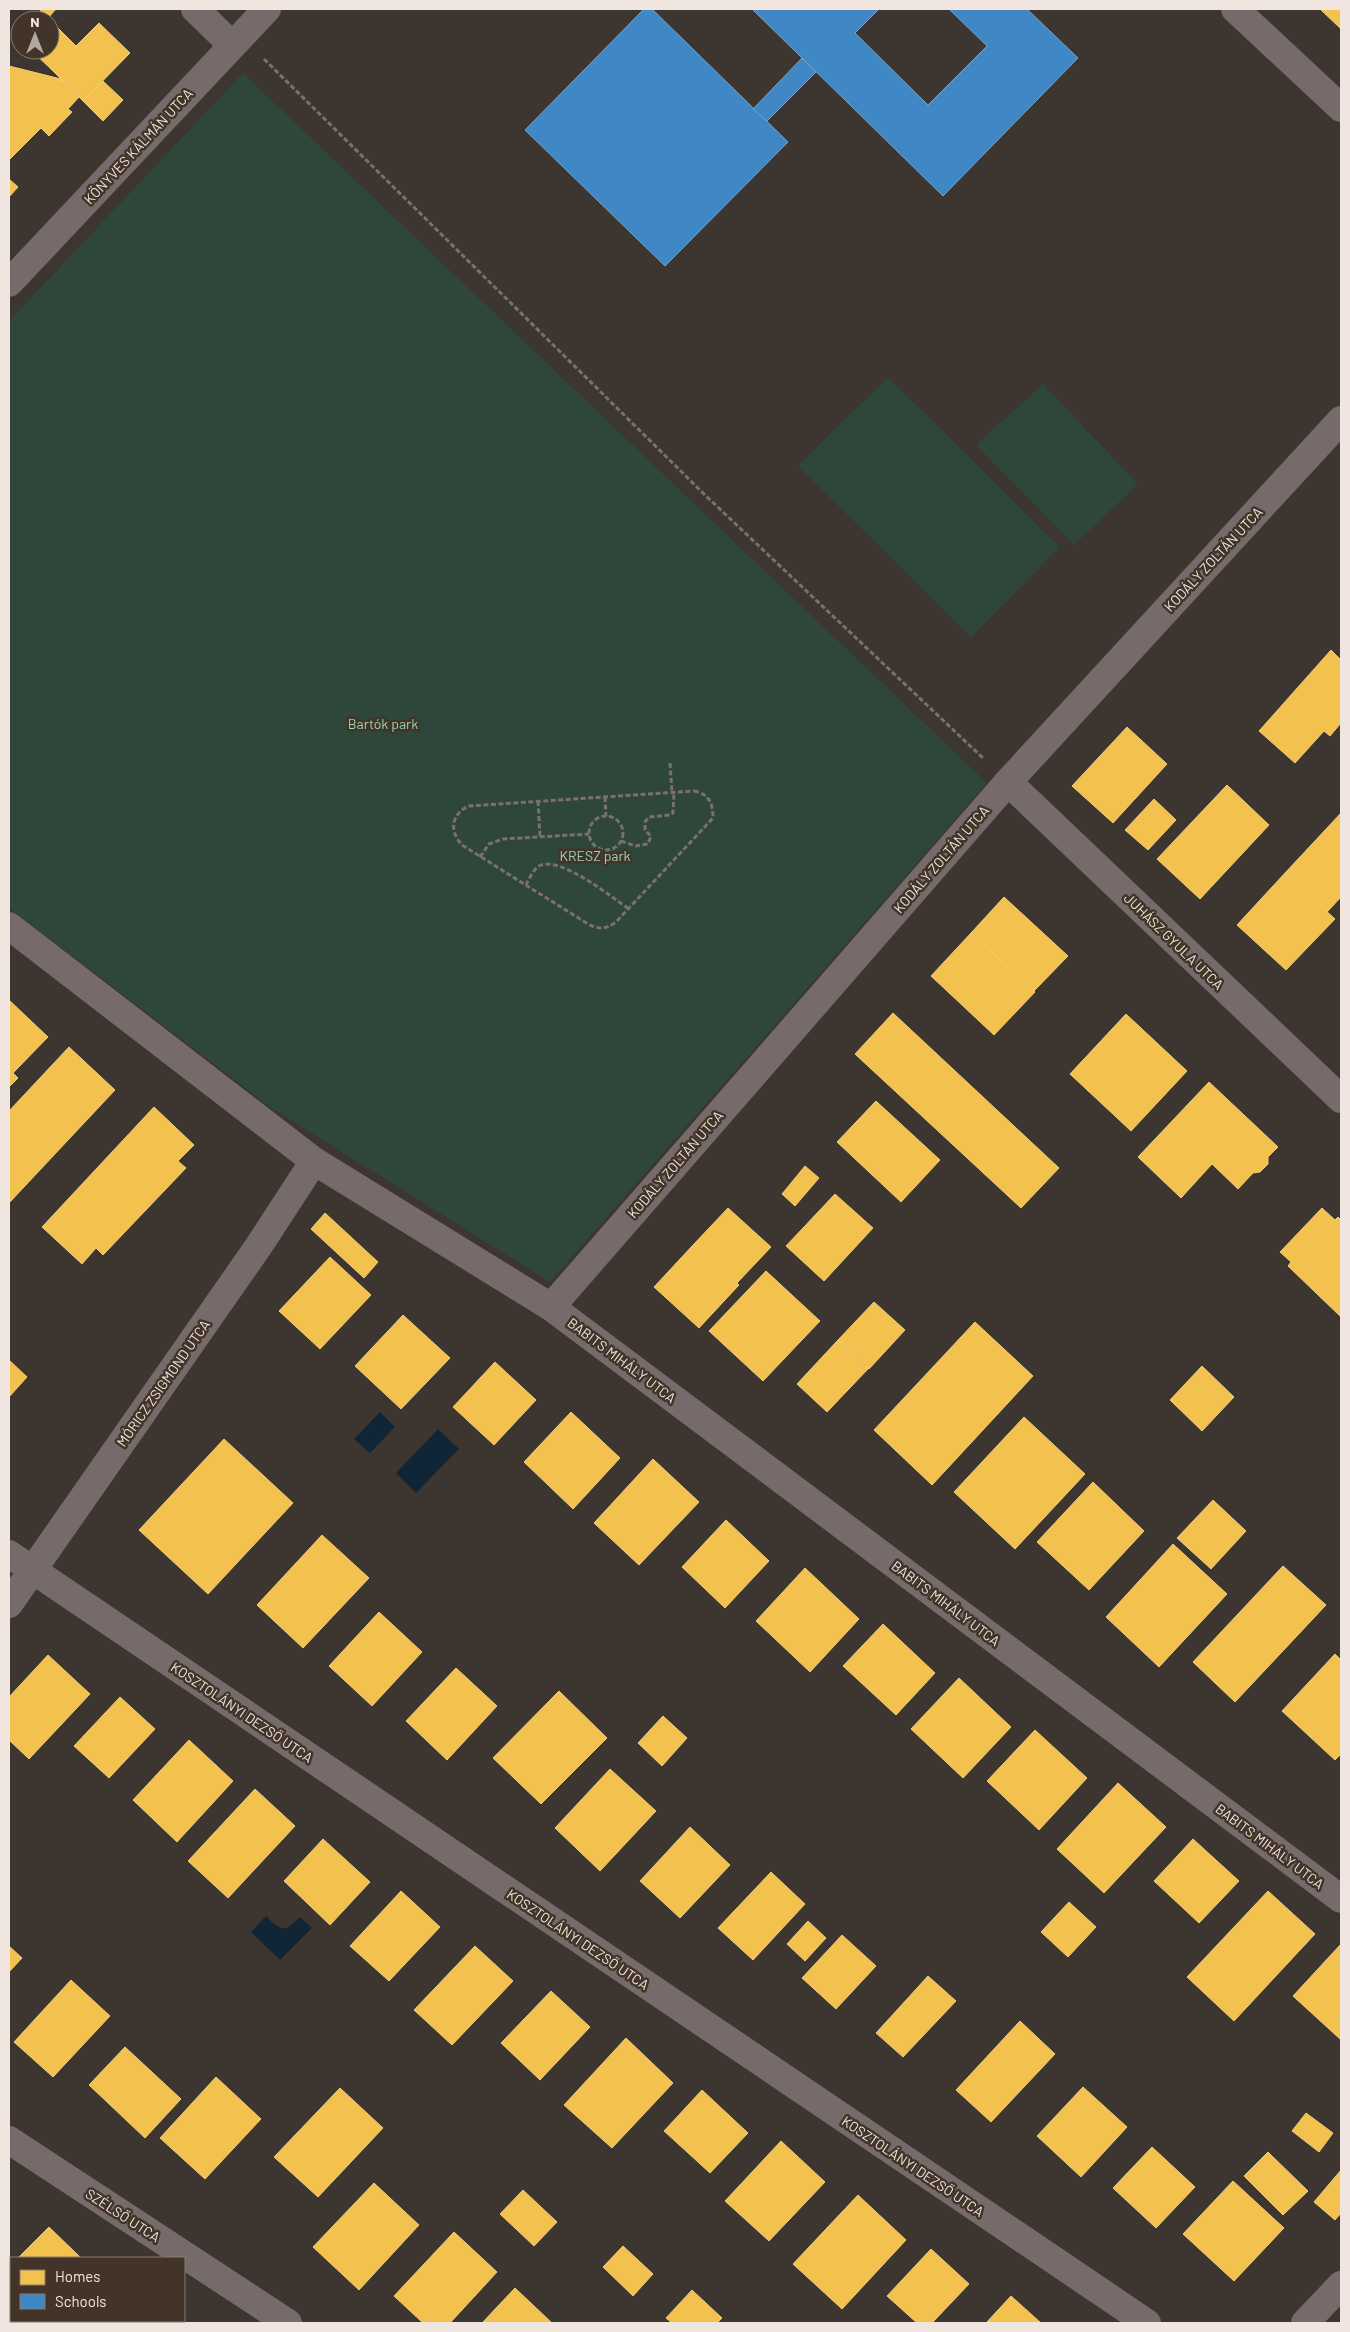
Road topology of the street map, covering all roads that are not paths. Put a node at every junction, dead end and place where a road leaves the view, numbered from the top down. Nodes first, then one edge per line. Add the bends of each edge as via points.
1 (195, 9) edge
2 (267, 9) edge
3 (1234, 9) edge
4 (237, 40) junction
5 (1341, 108) edge
6 (9, 283) edge
7 (1341, 420) edge
8 (1008, 782) junction
9 (9, 926) edge
10 (1341, 1099) edge
11 (314, 1161) junction
12 (551, 1307) junction
13 (9, 1554) edge
14 (32, 1570) junction
15 (9, 1604) edge
16 (1341, 1900) edge
17 (9, 2140) edge
18 (162, 2251) edge
19 (185, 2264) edge
20 (1341, 2285) edge
21 (288, 2323) edge
22 (1147, 2323) edge
23 (1305, 2323) edge

1 - 4 street
2 - 4 street, KÖNYVES KÁLMÁN UTCA
3 - 5 street
4 - 6 street, KÖNYVES KÁLMÁN UTCA
7 - 8 street, KODÁLY ZOLTÁN UTCA
8 - 10 street, JUHÁSZ GYULA UTCA
8 - 12 street, KODÁLY ZOLTÁN UTCA
9 - 11 street, BABITS MIHÁLY UTCA
11 - 12 street, BABITS MIHÁLY UTCA
11 - 14 street, MÓRICZ ZSIGMOND UTCA via 258,1247
12 - 16 street, BABITS MIHÁLY UTCA
13 - 14 street, KOSZTOLÁNYI DEZSŐ UTCA
14 - 15 street, MÓRICZ ZSIGMOND UTCA
14 - 22 street, KOSZTOLÁNYI DEZSŐ UTCA
17 - 18 street, SZÉLSŐ UTCA
19 - 21 street, SZÉLSŐ UTCA
20 - 23 street

